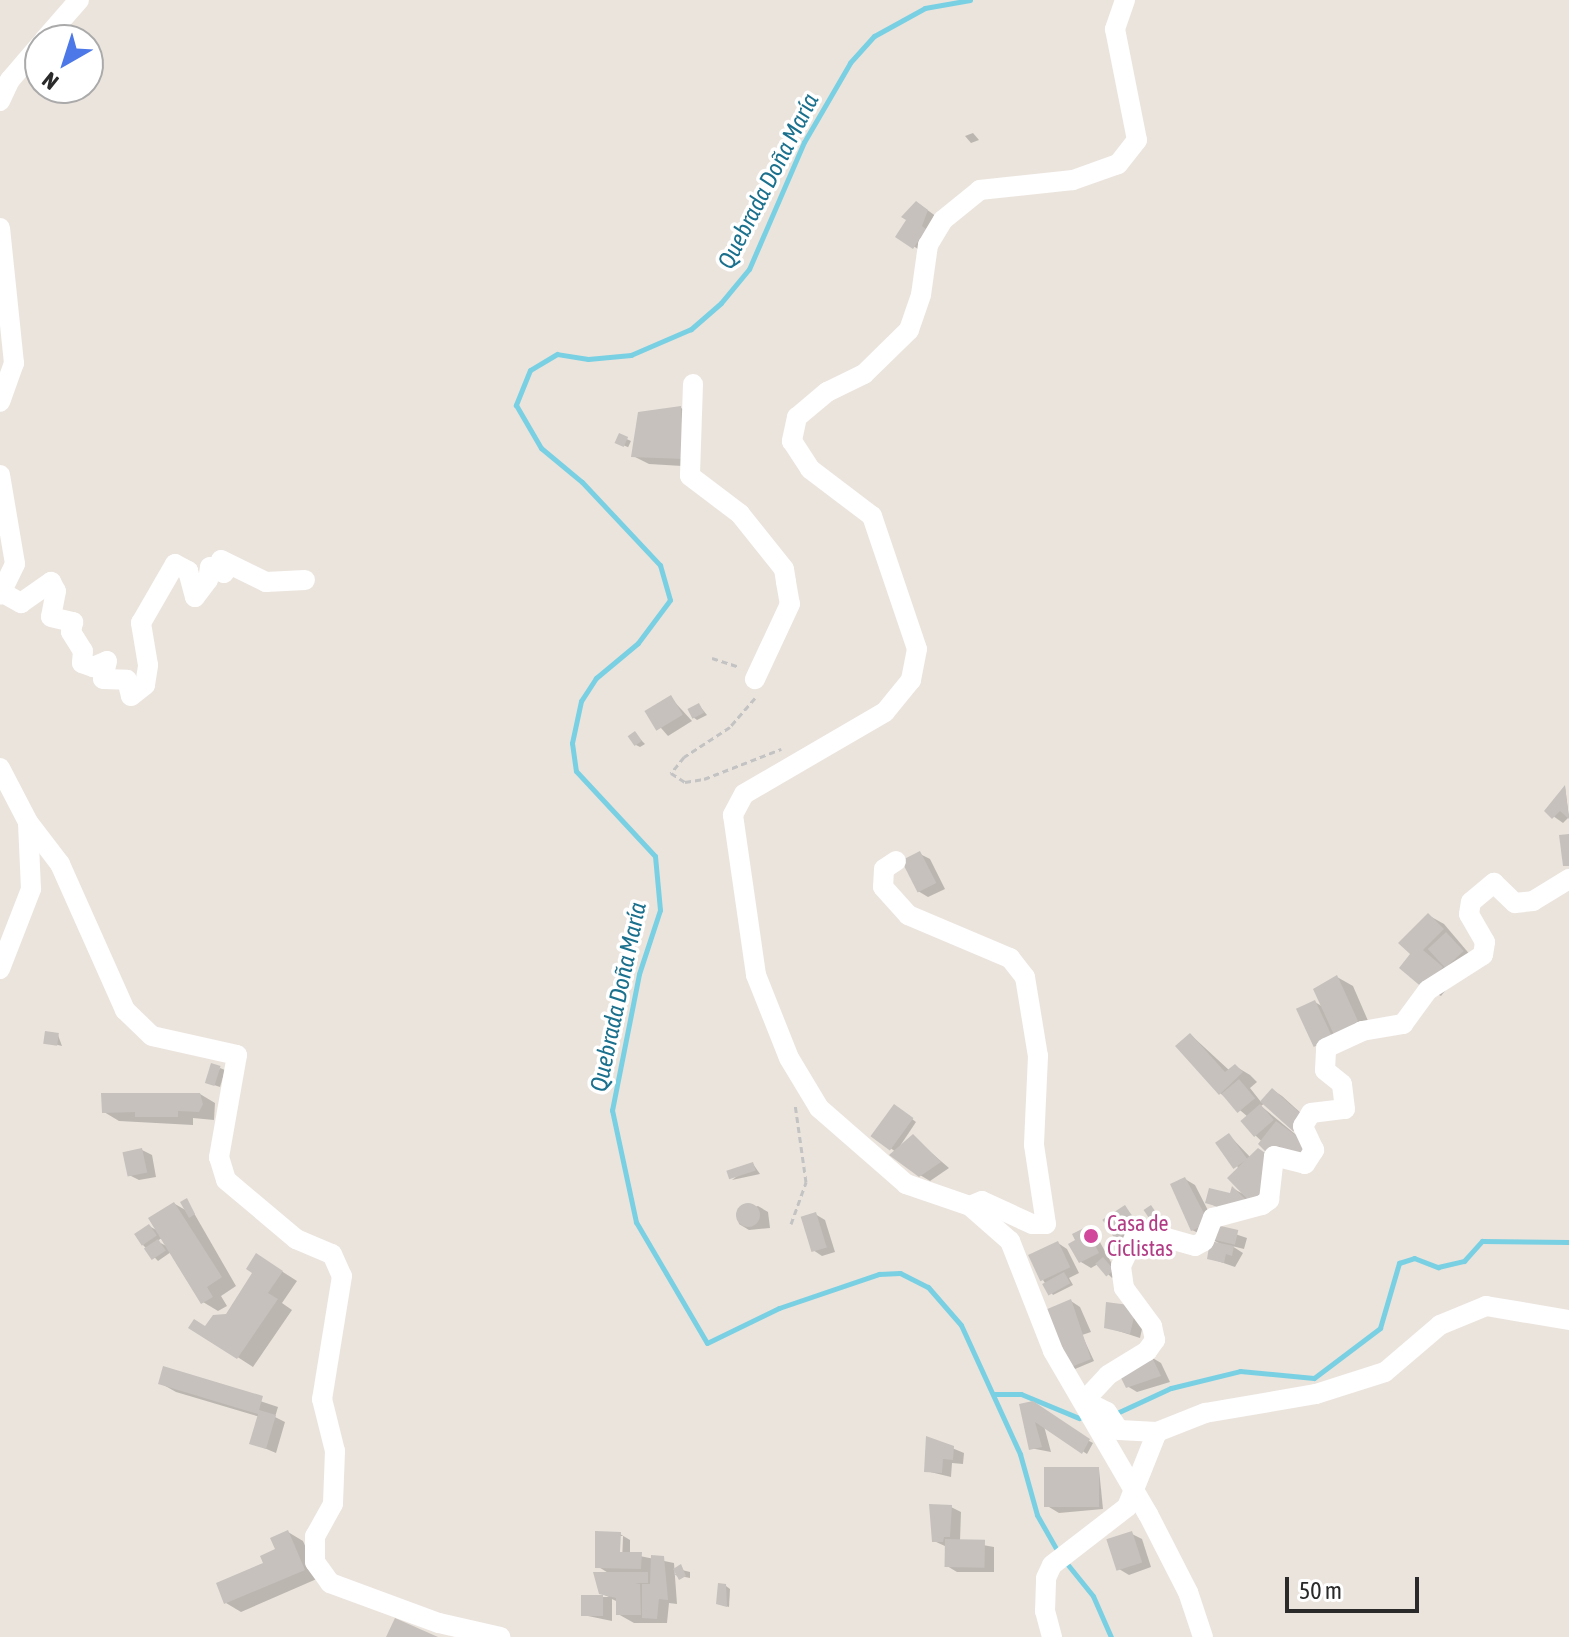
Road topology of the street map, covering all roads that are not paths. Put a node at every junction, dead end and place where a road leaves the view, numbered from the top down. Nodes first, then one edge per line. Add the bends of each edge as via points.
1 (79, 0) edge
2 (1125, 0) edge
3 (58, 24) edge
4 (24, 64) edge
5 (0, 101) edge
6 (0, 228) edge
7 (693, 384) dead end
8 (0, 402) edge
9 (0, 475) edge
10 (305, 580) dead end
11 (2, 594) edge
12 (755, 679) road end
13 (0, 768) edge
14 (28, 822) junction
15 (896, 861) dead end
16 (1569, 879) edge
17 (0, 969) edge
18 (970, 1206) junction
19 (1569, 1320) edge
20 (1084, 1401) junction
21 (1157, 1432) junction
22 (1134, 1487) junction
23 (500, 1637) edge
24 (1052, 1637) edge
25 (1203, 1637) edge

1 - 3 street
2 - 18 street via 1115,29 1137,140 1118,164 1073,180 980,190 943,220 928,245 921,295 909,330 864,374 827,392 797,417 792,441 810,469 872,516 917,649 911,680 885,712 744,794 733,815 756,975 819,1108 906,1184
4 - 5 street
6 - 8 street via 14,363
7 - 12 street via 690,476 740,514 784,569 790,604
9 - 11 street via 15,564
10 - 11 street via 266,582 221,560 224,573 210,567 208,580 195,597 188,571 175,564 141,623 148,665 145,685 131,696 127,680 103,679 107,661 93,667 82,663 83,651 71,632 73,622 51,617 56,591 51,582 21,603
13 - 14 street
14 - 17 street via 31,889
14 - 23 street via 60,864 125,1010 152,1036 237,1055 219,1157 226,1180 296,1239 332,1254 342,1276 322,1399 335,1451 333,1504 315,1536 315,1562 330,1583 439,1623
15 - 18 street via 884,869 883,887 908,915 1010,958 1025,977 1038,1056 1034,1145 1046,1224 1032,1224 982,1201
16 - 20 street via 1533,901 1515,903 1494,883 1471,902 1469,914 1485,942 1483,955 1428,990 1403,1024 1362,1031 1326,1048 1325,1070 1342,1084 1345,1109 1311,1113 1303,1126 1314,1150 1305,1164 1274,1156 1269,1200 1213,1218 1204,1241 1195,1246 1138,1230 1121,1266 1124,1288 1152,1326 1155,1340 1147,1351 1108,1375
18 - 20 street via 1010,1241 1053,1351
19 - 21 street via 1486,1306 1440,1325 1385,1372 1316,1394 1205,1413
20 - 21 street via 1107,1412 1119,1430
20 - 22 street
21 - 22 street
22 - 24 street via 1127,1507 1052,1565 1045,1611
22 - 25 street via 1188,1592

